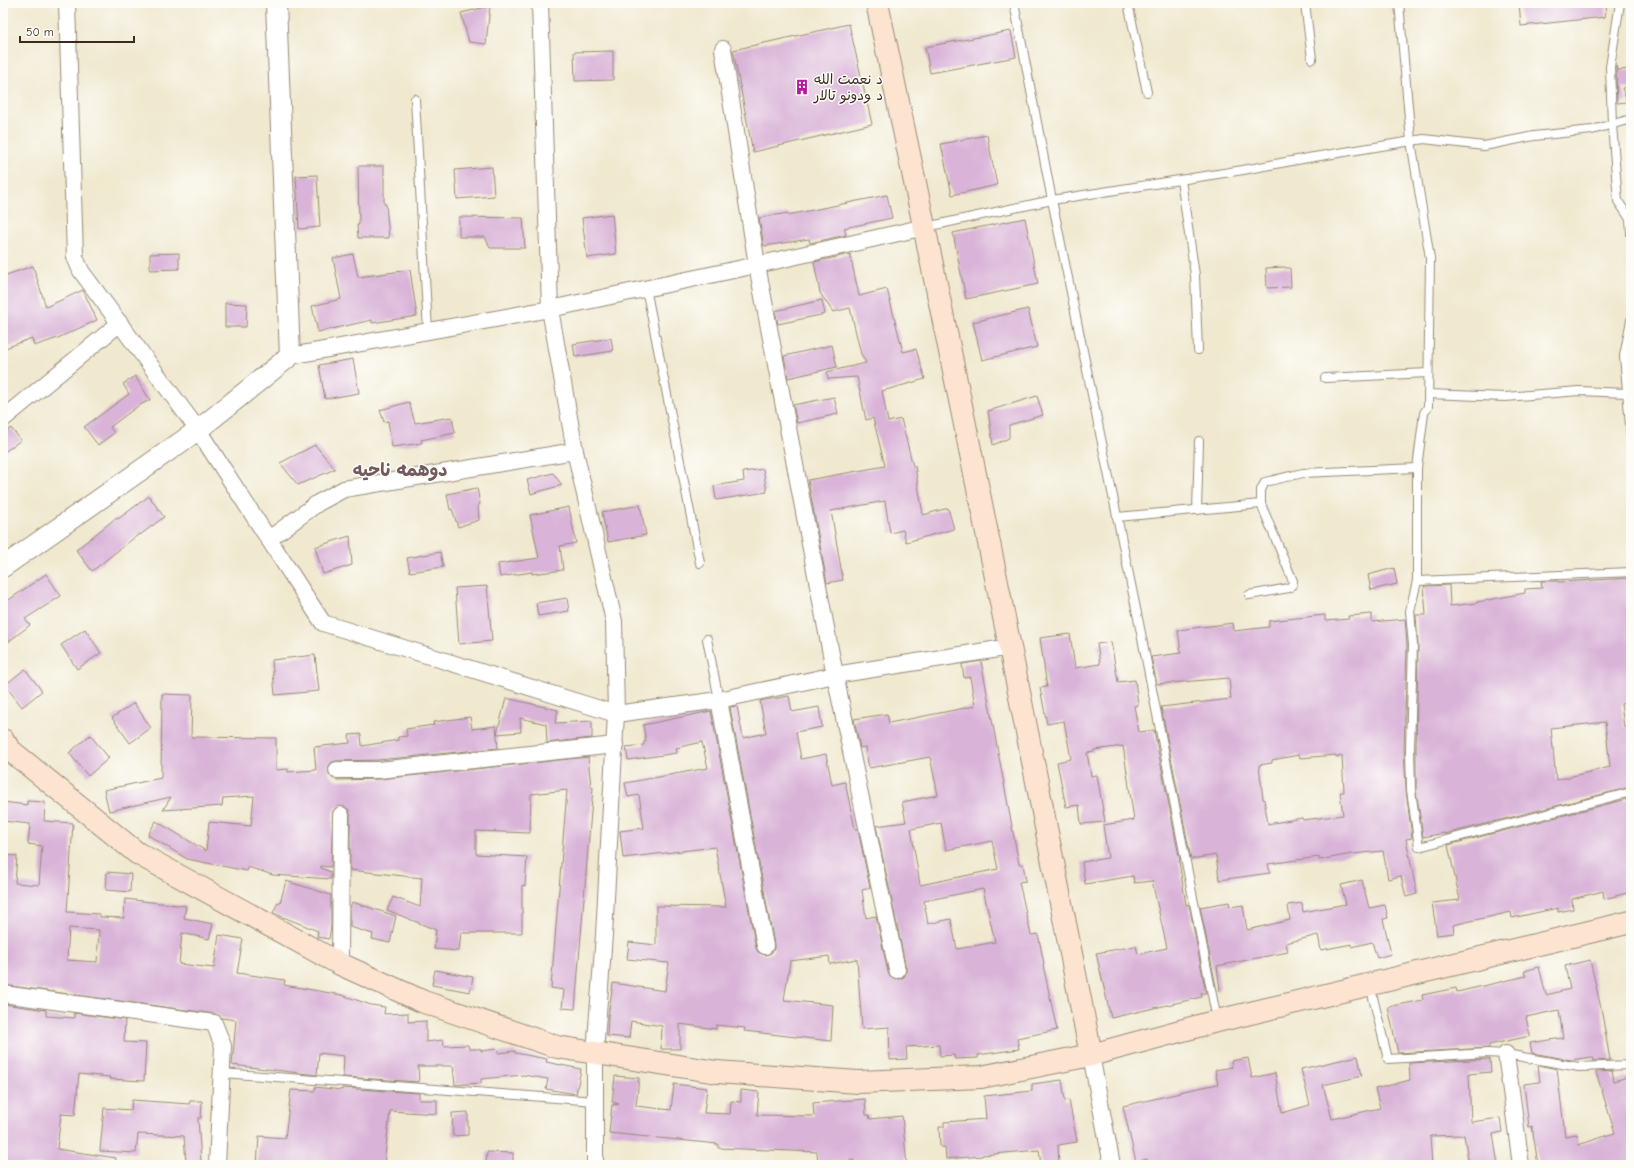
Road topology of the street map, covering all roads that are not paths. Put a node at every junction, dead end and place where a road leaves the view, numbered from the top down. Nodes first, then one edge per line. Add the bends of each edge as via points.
1 (66, 3) edge
2 (276, 3) edge
3 (540, 3) edge
4 (877, 3) edge
5 (1014, 3) edge
6 (1128, 3) edge
7 (1306, 3) edge
8 (1399, 3) edge
9 (1620, 3) edge
10 (723, 49) dead end
11 (1312, 59) dead end
12 (1147, 92) dead end
13 (415, 99) dead end
14 (1631, 119) edge
15 (1612, 124) junction
16 (1411, 141) junction
17 (1181, 180) junction
18 (1052, 200) junction
19 (925, 227) junction
20 (1631, 234) edge
21 (758, 265) junction
22 (646, 288) junction
23 (550, 309) junction
24 (1631, 320) edge
25 (120, 323) junction
26 (428, 331) junction
27 (1198, 350) dead end
28 (290, 356) junction
29 (1428, 373) junction
30 (1325, 378) dead end
31 (1627, 392) junction
32 (1428, 394) junction
33 (3, 419) edge
34 (198, 430) junction
35 (1631, 437) edge
36 (1199, 441) dead end
37 (575, 451) junction
38 (1417, 468) junction
39 (1261, 504) junction
40 (1197, 510) junction
41 (1117, 517) junction
42 (269, 539) junction
43 (700, 563) dead end
44 (3, 567) edge
45 (1631, 572) edge
46 (1417, 582) junction
47 (1249, 595) dead end
48 (707, 639) dead end
49 (1011, 647) junction
50 (835, 675) junction
51 (719, 700) junction
52 (616, 714) junction
53 (3, 740) edge
54 (614, 745) junction
55 (337, 770) dead end
56 (1631, 792) edge
57 (341, 815) dead end
58 (1631, 922) edge
59 (765, 946) dead end
60 (340, 964) junction
61 (897, 970) dead end
62 (1370, 985) junction
63 (3, 994) edge
64 (1217, 1022) junction
65 (595, 1053) junction
66 (1091, 1054) junction
67 (1506, 1054) junction
68 (1631, 1065) edge
69 (222, 1074) junction
70 (595, 1101) junction
71 (217, 1165) edge
72 (595, 1165) edge
73 (1112, 1165) edge
74 (1521, 1165) edge

1 - 25 street via 75,257 81,271
2 - 28 street
3 - 23 street
4 - 19 main road
5 - 18 lane
6 - 12 lane
7 - 11 lane
8 - 16 lane
9 - 15 lane via 1610,67
10 - 21 street
13 - 26 lane
14 - 15 lane
15 - 16 lane via 1592,130 1534,136 1484,146 1424,139
15 - 20 lane via 1618,201 1630,219
16 - 17 lane
16 - 29 lane via 1430,258
17 - 18 lane
17 - 27 lane via 1195,275
18 - 19 lane
18 - 41 lane
19 - 21 street
19 - 49 main road
21 - 22 street
21 - 50 street
22 - 23 street
22 - 43 lane
23 - 26 street
23 - 37 street
24 - 31 lane via 1624,356
25 - 33 street
25 - 34 street
26 - 28 street
28 - 34 street
29 - 30 lane
29 - 32 lane
31 - 32 lane via 1580,391 1505,397
31 - 35 lane
32 - 38 lane
34 - 42 street
34 - 44 street
36 - 40 lane
37 - 42 street via 344,489 318,503
37 - 52 street via 614,621
38 - 39 lane via 1303,473 1271,479 1265,482 1261,490
38 - 46 lane
39 - 40 lane
39 - 47 lane via 1292,585 1289,588
40 - 41 lane
41 - 64 lane
42 - 52 street via 323,623
45 - 46 lane
46 - 56 lane via 1410,611 1410,749 1411,790 1419,847
48 - 51 lane
49 - 50 street
49 - 66 main road
50 - 51 street
50 - 61 street
51 - 52 street
51 - 59 street
52 - 54 street
53 - 60 main road via 10,750 137,853
54 - 55 street via 379,770
54 - 65 street
57 - 60 street
58 - 62 main road
60 - 65 main road via 424,1002 557,1047
62 - 64 main road
62 - 67 lane via 1388,1059 1458,1054
63 - 69 street via 214,1024 223,1046
64 - 66 main road
65 - 66 main road via 717,1072 858,1082 981,1077
65 - 70 street
66 - 73 street
67 - 68 lane via 1579,1067
67 - 74 street
69 - 70 lane
69 - 71 street
70 - 72 street

